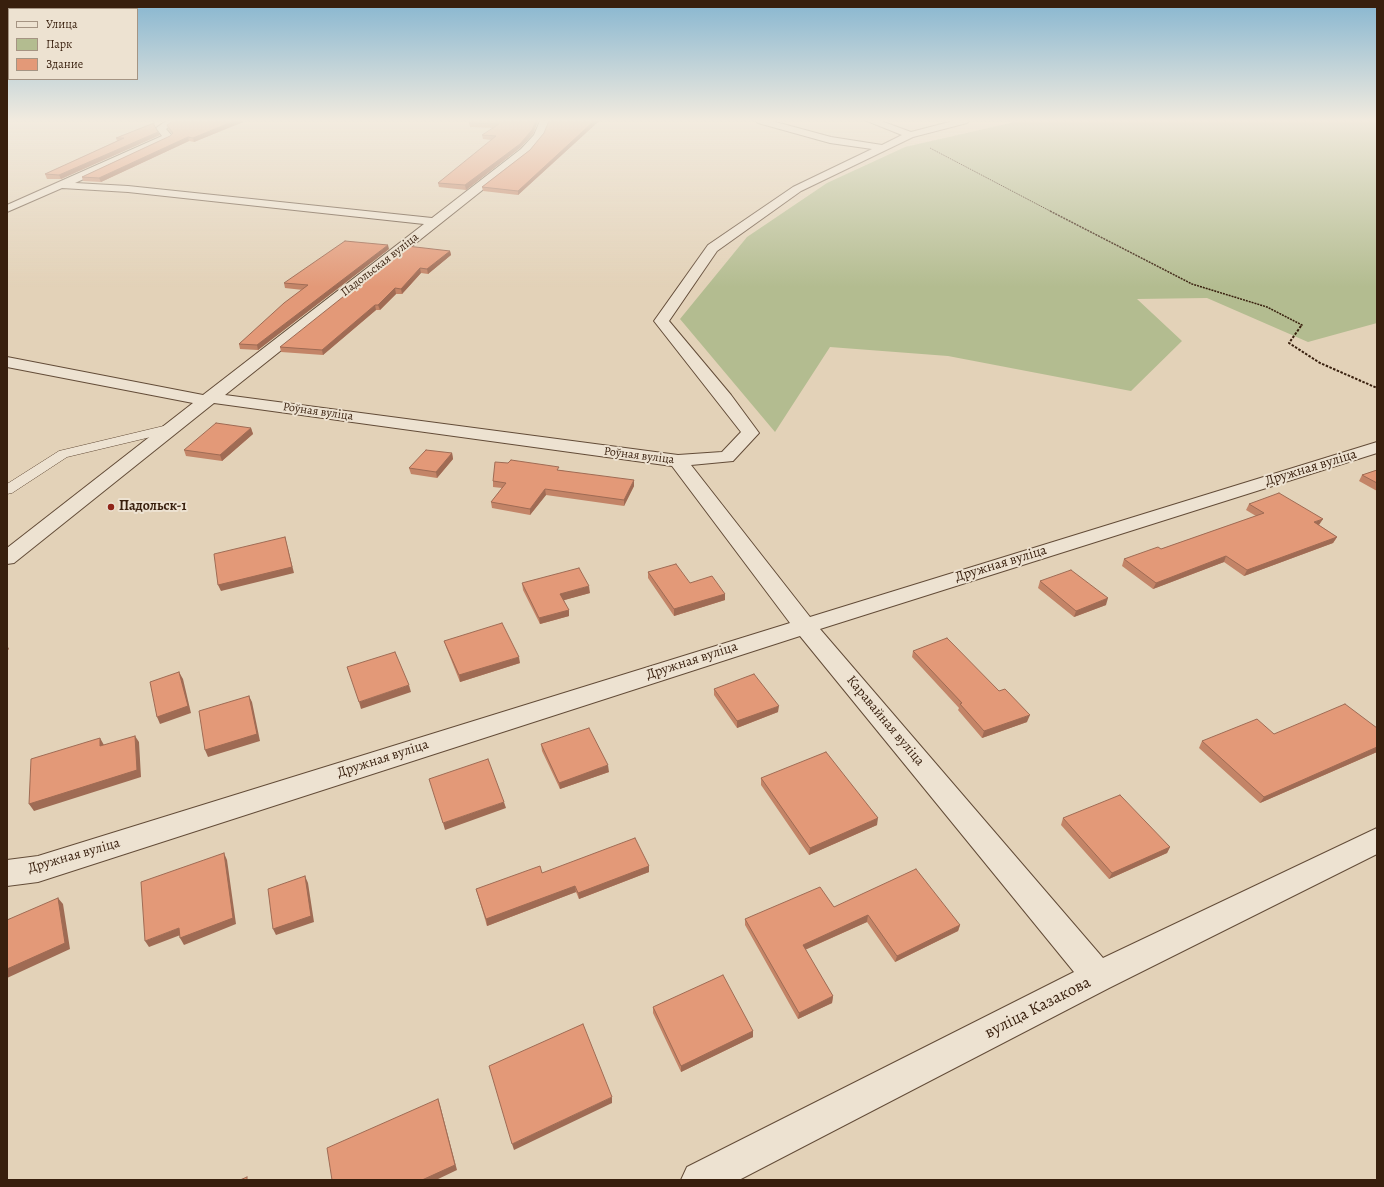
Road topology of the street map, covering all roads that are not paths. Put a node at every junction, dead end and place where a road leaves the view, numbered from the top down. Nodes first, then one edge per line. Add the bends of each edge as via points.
1 (79, 176) edge
2 (492, 176) edge
3 (823, 176) edge
4 (62, 184) junction
5 (7, 209) edge
6 (434, 222) junction
7 (7, 362) edge
8 (209, 400) junction
9 (172, 428) junction
10 (1377, 447) edge
11 (678, 461) junction
12 (7, 490) edge
13 (7, 558) edge
14 (805, 626) junction
15 (1377, 840) edge
16 (7, 873) edge
17 (1098, 977) junction
18 (700, 1180) edge

1 - 4 street
2 - 6 street, Падольская вуліца
3 - 11 street, Роўная вуліца via 797,189 712,248 661,321 750,433 727,457
4 - 5 street
4 - 6 street
6 - 8 street, Падольская вуліца
7 - 8 street, Роўная вуліца
8 - 9 street, Падольская вуліца
8 - 11 street, Роўная вуліца
9 - 12 lane via 62,454
9 - 13 street, Падольская вуліца
10 - 14 street, Дружная вуліца
11 - 14 street, Каравайная вуліца
14 - 16 street, Дружная вуліца via 38,869
14 - 17 street, Каравайная вуліца
15 - 17 street, вуліца Казакова
17 - 18 street, вуліца Казакова

